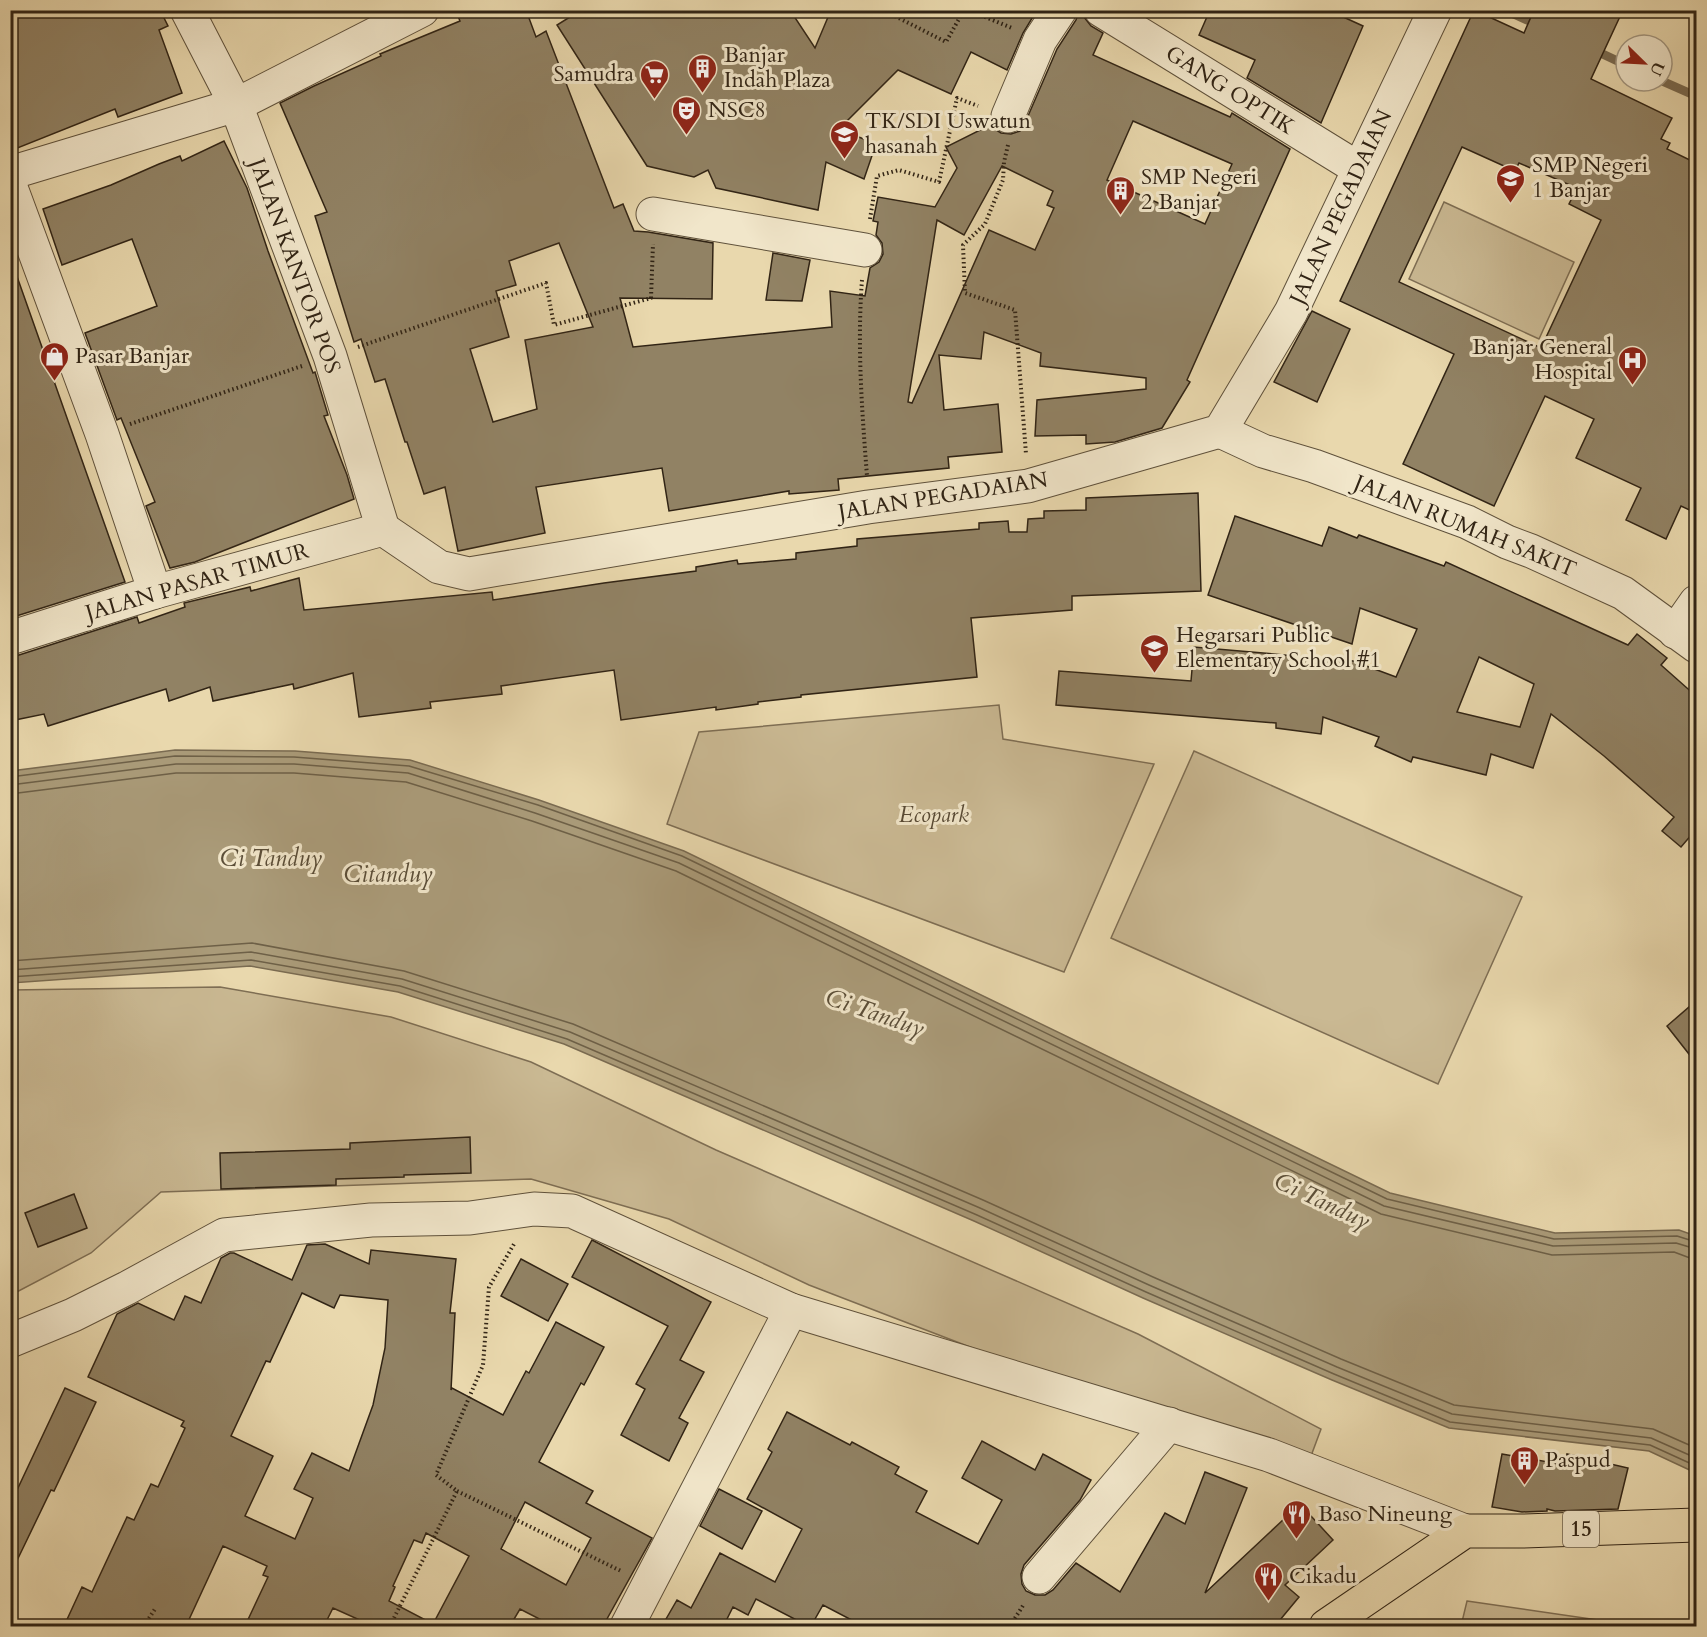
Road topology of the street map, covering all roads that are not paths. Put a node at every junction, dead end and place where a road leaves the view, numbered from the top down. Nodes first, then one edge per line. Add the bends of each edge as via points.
1 (187, 10) edge
2 (422, 10) edge
3 (1060, 10) edge
4 (1101, 10) edge
5 (1435, 10) edge
6 (237, 105) junction
7 (1008, 116) road end
8 (1359, 170) junction
9 (10, 173) edge
10 (10, 186) edge
11 (653, 214) road end
12 (865, 250) road end
13 (1220, 431) junction
14 (383, 529) junction
15 (155, 592) junction
16 (1696, 602) edge
17 (10, 638) edge
18 (1686, 639) edge
19 (790, 1310) junction
20 (10, 1341) edge
21 (1169, 1424) junction
22 (1696, 1525) edge
23 (1465, 1531) junction
24 (1039, 1577) dead end
25 (627, 1626) edge
26 (1326, 1626) edge

1 - 6 street, JALAN KANTOR POS
2 - 6 street
3 - 7 street via 1040,40
4 - 8 street, GANG OPTIK
5 - 8 street, JALAN PEGADAIAN
6 - 9 street
6 - 14 street, JALAN KANTOR POS via 330,357
8 - 13 street, JALAN PEGADAIAN via 1291,312
10 - 15 street via 102,434
11 - 12 street
13 - 14 street, JALAN PEGADAIAN via 1028,486 868,507 469,574 439,567
13 - 18 street, JALAN RUMAH SAKIT via 1263,451 1467,522 1623,593
14 - 15 street, JALAN PASAR TIMUR
15 - 17 street, JALAN PASAR TIMUR
16 - 18 street
19 - 20 street via 572,1211 534,1209 470,1218 372,1220 224,1235 73,1315
19 - 21 street
19 - 25 street
21 - 23 street via 1269,1455
21 - 24 street
22 - 23 highway, 15
23 - 26 highway

